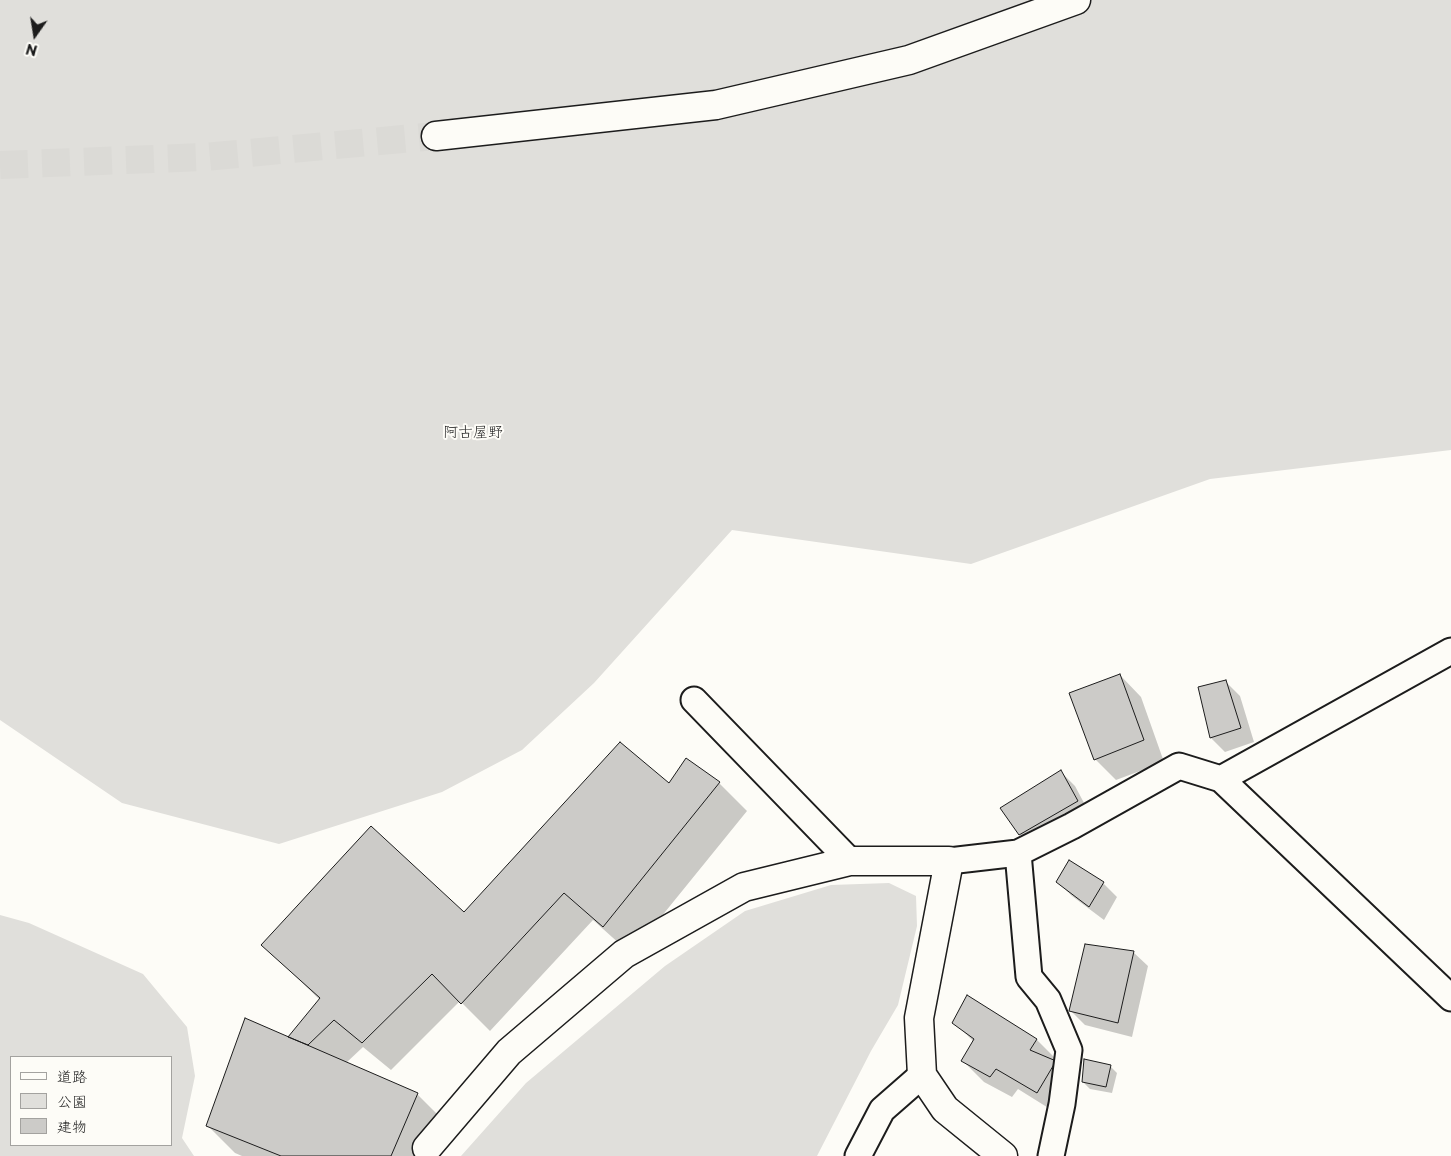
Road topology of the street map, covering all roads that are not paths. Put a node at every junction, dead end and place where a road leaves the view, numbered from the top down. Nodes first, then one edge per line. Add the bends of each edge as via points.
1 (1076, 0) edge
2 (436, 136) tunnel mouth
3 (1451, 651) edge
4 (694, 700) dead end
5 (1221, 778) junction
6 (1018, 853) junction
7 (850, 861) junction
8 (949, 861) junction
9 (1451, 998) edge
10 (922, 1075) junction
11 (427, 1148) dead end
12 (858, 1156) edge
13 (1003, 1156) edge
14 (1051, 1156) edge

1 - 2 street via 909,60 716,105
3 - 5 street
4 - 7 street
5 - 6 street via 1179,766
5 - 9 street
6 - 8 street
6 - 14 street via 1029,977 1048,1000 1070,1050
7 - 8 street
7 - 11 street via 744,887 624,954 509,1052
8 - 10 street via 919,1018
10 - 12 street via 882,1110
10 - 13 street via 945,1109

